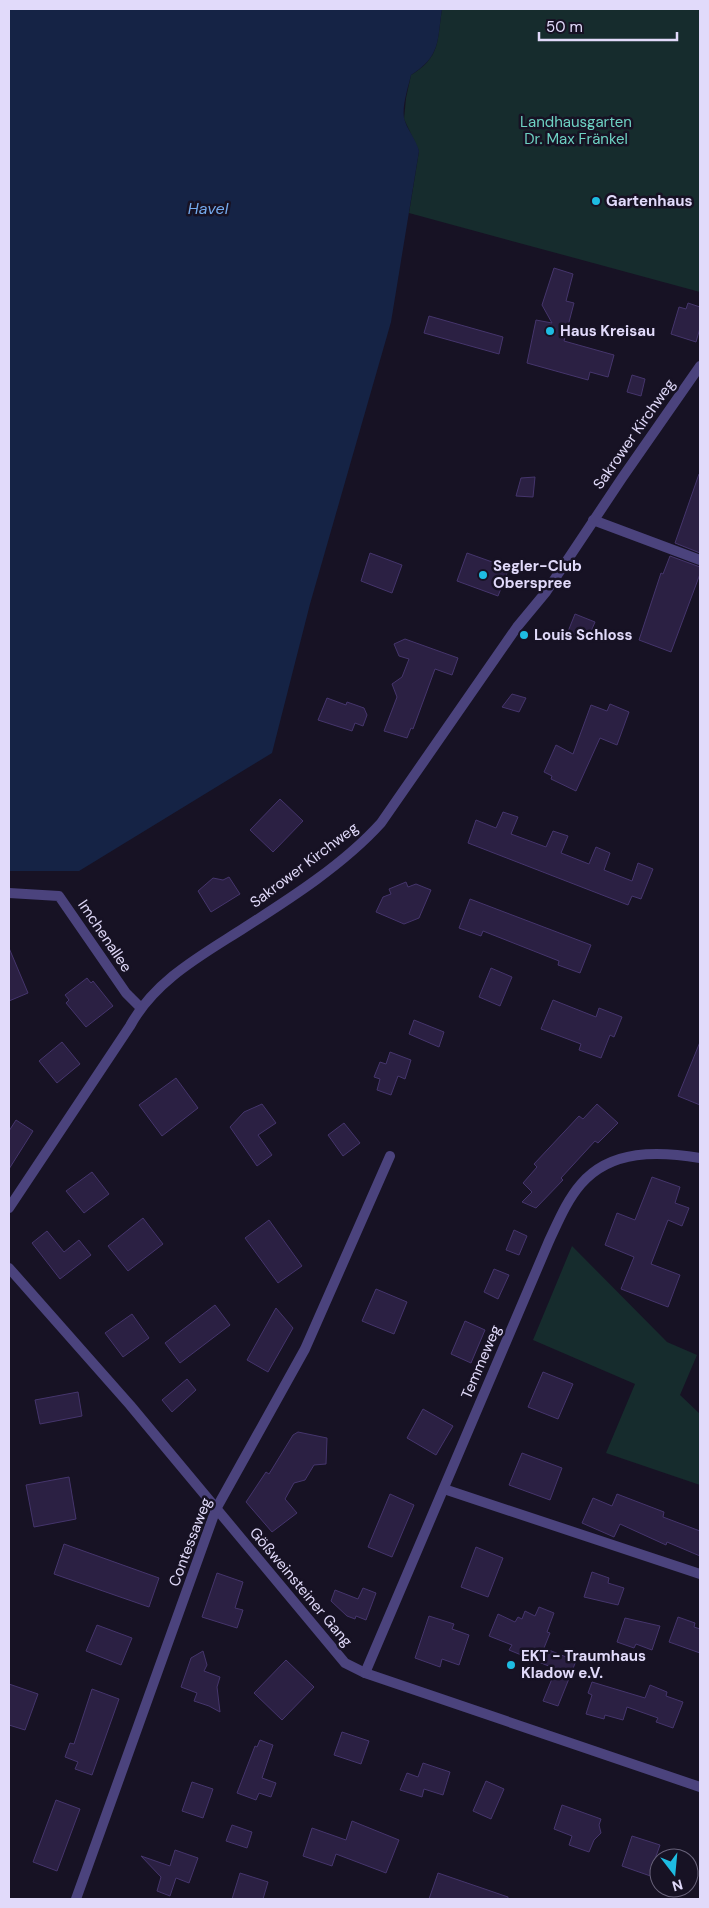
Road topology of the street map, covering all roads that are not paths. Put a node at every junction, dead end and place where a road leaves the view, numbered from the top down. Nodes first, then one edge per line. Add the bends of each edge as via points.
1 (700, 366) edge
2 (593, 520) junction
3 (700, 560) edge
4 (9, 893) edge
5 (140, 1007) junction
6 (390, 1156) dead end
7 (700, 1158) edge
8 (9, 1208) edge
9 (9, 1268) edge
10 (444, 1489) junction
11 (216, 1509) junction
12 (700, 1574) edge
13 (365, 1673) junction
14 (700, 1786) edge
15 (76, 1899) edge

1 - 2 street, Sakrower Kirchweg
2 - 3 street
2 - 5 street, Sakrower Kirchweg via 546,592 517,627 373,831 288,899 187,964
4 - 5 street, Imchenallee via 59,896 126,993
5 - 8 street, Sakrower Kirchweg
6 - 11 street, Contessaweg via 300,1358
7 - 10 street, Temmeweg via 660,1153 626,1156 602,1168 580,1185 549,1241
9 - 11 street, Gößweinsteiner Gang via 130,1405
10 - 12 street
10 - 13 street, Temmeweg
11 - 13 street, Gößweinsteiner Gang via 345,1663
11 - 15 street, Contessaweg
13 - 14 street, Gößweinsteiner Gang

